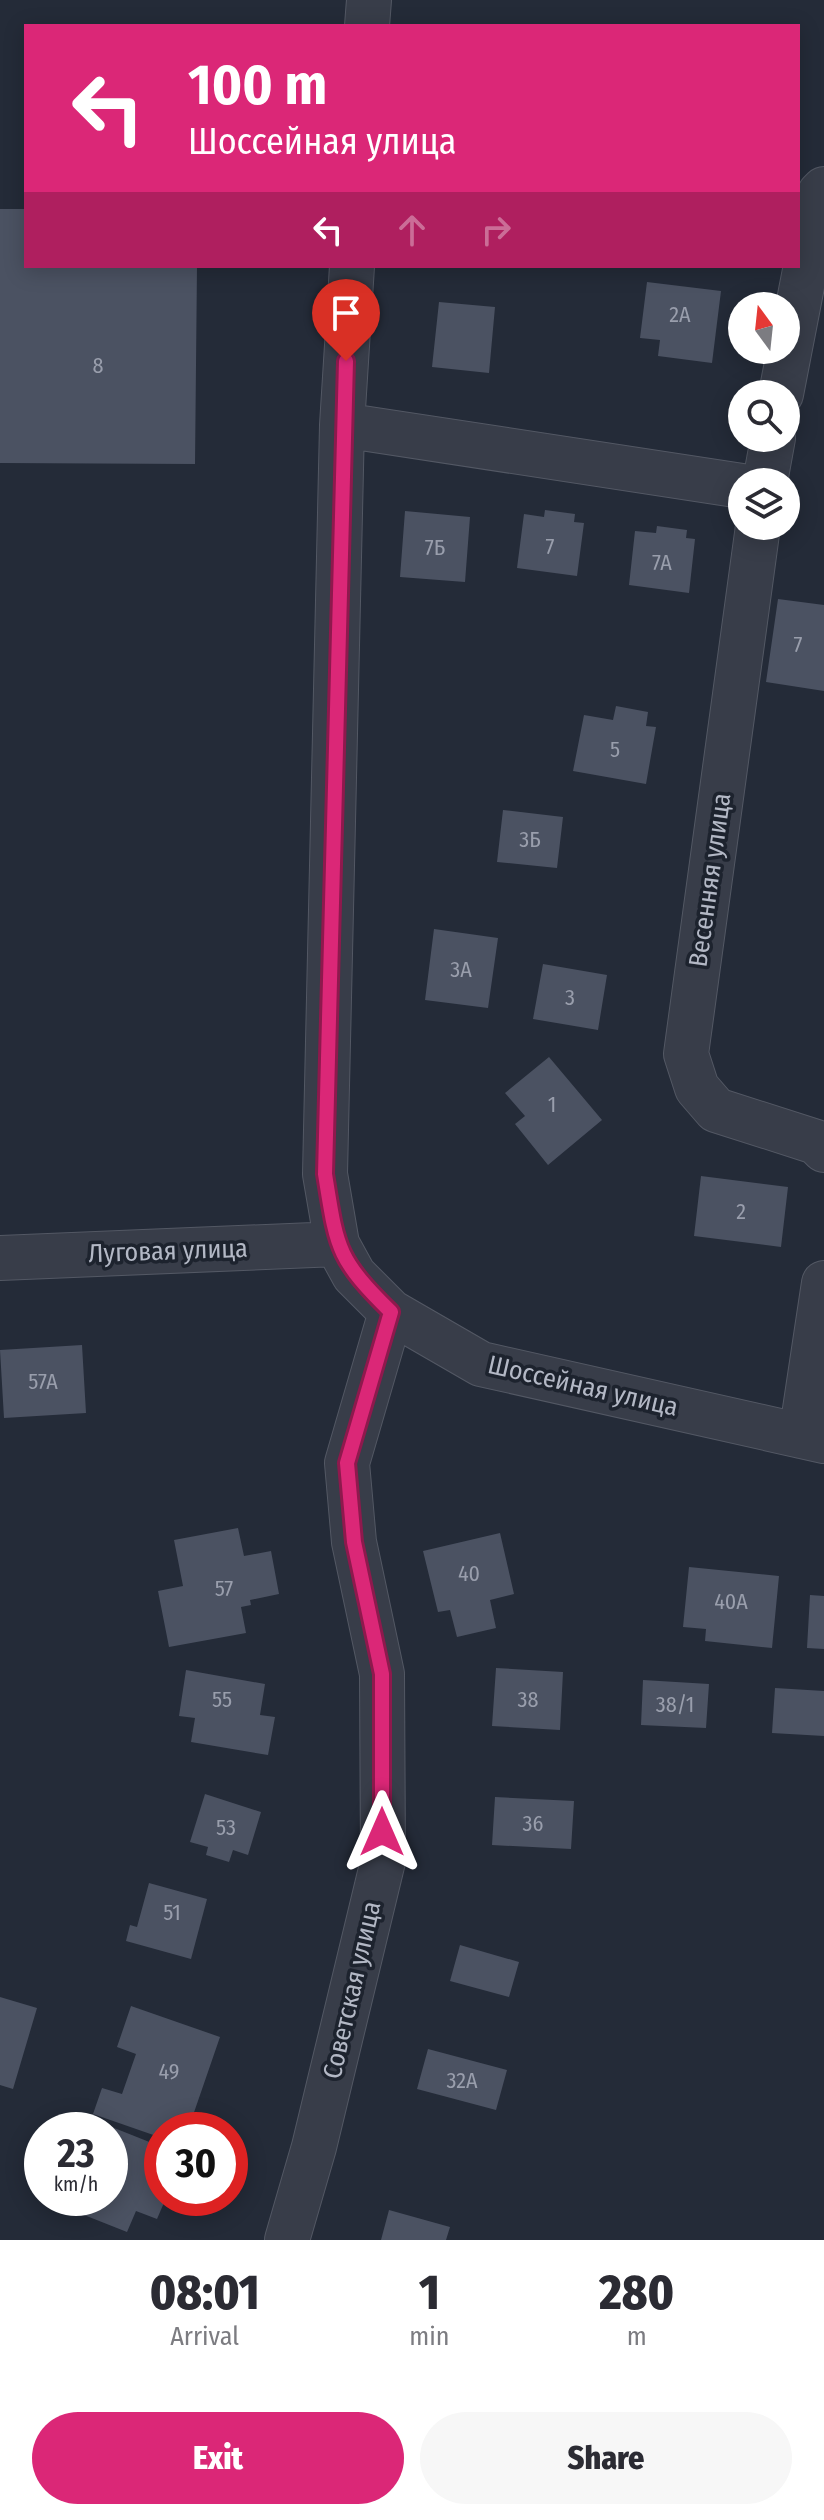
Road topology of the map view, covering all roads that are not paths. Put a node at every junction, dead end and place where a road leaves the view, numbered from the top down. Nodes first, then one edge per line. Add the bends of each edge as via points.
1 (369, 0) edge
2 (367, 24) edge
3 (824, 189) edge
4 (352, 268) edge
5 (784, 380) edge
6 (342, 425) junction
7 (728, 484) edge
8 (756, 540) edge
9 (824, 1150) edge
10 (337, 1244) junction
11 (0, 1258) edge
12 (824, 1283) edge
13 (391, 1312) junction
14 (813, 1438) edge
15 (287, 2240) edge

1 - 2 street
3 - 5 street
4 - 6 street
6 - 7 street
6 - 10 street via 325,1174
8 - 9 street, Весенняя улица via 686,1054 697,1088 716,1110 816,1142
10 - 11 street, Луговая улица
10 - 13 street, Шоссейная улица via 354,1275
12 - 14 street
13 - 14 street, Шоссейная улица via 481,1364
13 - 15 street, Советская улица via 347,1463 354,1542 382,1674 383,1861

